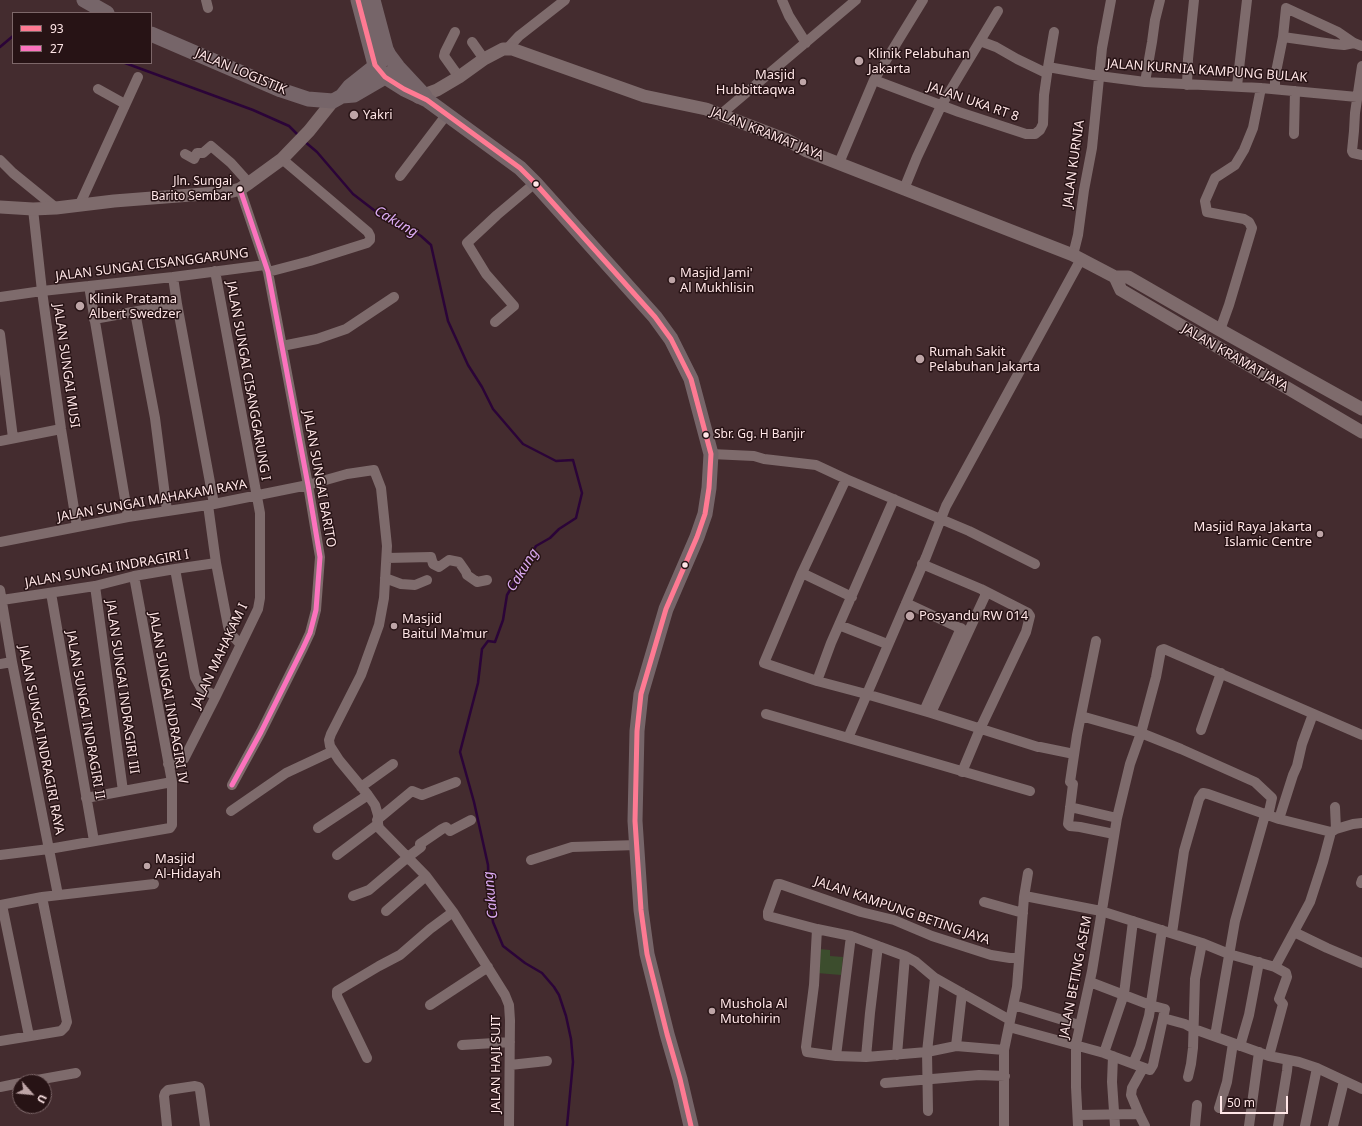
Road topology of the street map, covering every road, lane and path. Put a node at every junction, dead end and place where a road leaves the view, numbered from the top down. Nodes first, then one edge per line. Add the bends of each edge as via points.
1 (84, 0) edge
2 (358, 0) edge
3 (373, 0) edge
4 (782, 0) edge
5 (856, 0) edge
6 (923, 0) edge
7 (1111, 0) edge
8 (1160, 0) edge
9 (1194, 0) edge
10 (1247, 0) edge
11 (562, 1) edge
12 (998, 11) dead end
13 (105, 12) edge
14 (455, 32) dead end
15 (1054, 32) dead end
16 (152, 34) edge
17 (1283, 37) junction
18 (980, 41) junction
19 (472, 42) dead end
20 (806, 43) junction
21 (1358, 45) edge
22 (508, 49) junction
23 (484, 59) junction
24 (394, 61) junction
25 (375, 65) junction
26 (1362, 66) edge
27 (1047, 70) junction
28 (1098, 76) junction
29 (138, 77) dead end
30 (385, 77) junction
31 (459, 77) junction
32 (874, 80) junction
33 (1145, 82) junction
34 (1187, 85) junction
35 (1236, 86) junction
36 (1261, 88) junction
37 (98, 89) dead end
38 (1275, 89) junction
39 (1295, 91) junction
40 (423, 97) junction
41 (338, 99) junction
42 (1358, 101) edge
43 (125, 104) junction
44 (941, 106) junction
45 (447, 114) junction
46 (720, 115) junction
47 (1294, 134) dead end
48 (185, 154) dead end
49 (1358, 154) edge
50 (282, 158) junction
51 (0, 160) edge
52 (839, 163) junction
53 (400, 176) dead end
54 (535, 183) junction
55 (245, 186) junction
56 (904, 189) junction
57 (79, 206) junction
58 (0, 207) edge
59 (56, 208) junction
60 (33, 209) junction
61 (1077, 257) junction
62 (267, 268) junction
63 (215, 271) junction
64 (173, 277) junction
65 (1116, 277) junction
66 (88, 286) junction
67 (42, 291) junction
68 (0, 296) edge
69 (394, 297) dead end
70 (177, 304) junction
71 (135, 312) junction
72 (94, 319) junction
73 (495, 322) dead end
74 (1220, 330) junction
75 (0, 334) edge
76 (282, 346) junction
77 (1362, 408) edge
78 (61, 429) junction
79 (1361, 430) edge
80 (13, 438) junction
81 (0, 441) edge
82 (711, 454) junction
83 (846, 480) junction
84 (308, 485) junction
85 (256, 496) junction
86 (894, 499) junction
87 (211, 505) junction
88 (167, 511) junction
89 (128, 517) junction
90 (940, 519) junction
91 (78, 527) junction
92 (0, 542) edge
93 (387, 558) junction
94 (216, 564) junction
95 (922, 564) junction
96 (1035, 564) dead end
97 (175, 569) junction
98 (802, 572) junction
99 (134, 576) junction
100 (385, 578) junction
101 (427, 580) dead end
102 (487, 580) dead end
103 (95, 586) junction
104 (985, 592) junction
105 (51, 593) junction
106 (1, 595) edge
107 (852, 597) junction
108 (906, 603) junction
109 (839, 625) junction
110 (964, 630) junction
111 (1096, 641) dead end
112 (240, 644) junction
113 (887, 644) junction
114 (12, 662) junction
115 (0, 664) edge
116 (1221, 673) junction
117 (817, 681) junction
118 (866, 694) junction
119 (216, 696) junction
120 (927, 712) junction
121 (766, 714) dead end
122 (1313, 714) junction
123 (1081, 716) junction
124 (980, 729) junction
125 (1201, 730) dead end
126 (1141, 733) junction
127 (1362, 735) edge
128 (848, 738) junction
129 (333, 750) junction
130 (1074, 754) junction
131 (168, 764) junction
132 (392, 764) dead end
133 (962, 772) junction
134 (172, 782) junction
135 (456, 782) dead end
136 (232, 785) dead end
137 (361, 787) junction
138 (123, 791) junction
139 (1030, 791) dead end
140 (368, 795) junction
141 (86, 798) junction
142 (1070, 807) junction
143 (1335, 807) dead end
144 (231, 810) dead end
145 (1266, 816) junction
146 (1117, 818) junction
147 (1279, 819) junction
148 (471, 820) dead end
149 (378, 822) junction
150 (1362, 823) edge
151 (318, 828) dead end
152 (1333, 830) junction
153 (1114, 834) junction
154 (94, 841) junction
155 (636, 845) junction
156 (49, 849) junction
157 (0, 855) edge
158 (337, 855) dead end
159 (408, 857) junction
160 (531, 860) dead end
161 (1028, 873) dead end
162 (426, 876) junction
163 (154, 884) dead end
164 (58, 895) junction
165 (353, 896) dead end
166 (42, 897) junction
167 (1024, 897) junction
168 (984, 902) dead end
169 (1, 905) edge
170 (386, 911) dead end
171 (1101, 911) junction
172 (453, 912) junction
173 (1023, 913) junction
174 (1133, 921) junction
175 (816, 929) junction
176 (1162, 930) junction
177 (1294, 932) junction
178 (1172, 933) junction
179 (851, 936) junction
180 (1202, 943) junction
181 (878, 946) junction
182 (1229, 954) junction
183 (905, 956) junction
184 (1019, 958) junction
185 (1259, 962) junction
186 (1362, 963) edge
187 (488, 967) junction
188 (1275, 967) junction
189 (935, 978) junction
190 (1090, 982) junction
191 (962, 993) junction
192 (1124, 994) junction
193 (430, 1005) dead end
194 (1014, 1005) junction
195 (1150, 1005) junction
196 (1163, 1018) junction
197 (1009, 1024) junction
198 (1080, 1025) junction
199 (1194, 1029) junction
200 (29, 1036) junction
201 (1216, 1036) junction
202 (0, 1041) edge
203 (510, 1042) junction
204 (1076, 1044) junction
205 (462, 1045) dead end
206 (1237, 1045) junction
207 (956, 1046) junction
208 (1004, 1050) junction
209 (927, 1052) junction
210 (1258, 1052) junction
211 (1109, 1054) junction
212 (897, 1055) junction
213 (836, 1056) junction
214 (1269, 1056) junction
215 (866, 1057) junction
216 (367, 1058) dead end
217 (1288, 1060) junction
218 (548, 1061) dead end
219 (1133, 1064) junction
220 (510, 1065) junction
221 (1143, 1068) junction
222 (1317, 1068) junction
223 (76, 1073) dead end
224 (1005, 1076) junction
225 (52, 1077) edge
226 (1188, 1077) dead end
227 (927, 1079) junction
228 (1344, 1081) junction
229 (885, 1084) dead end
230 (12, 1085) edge
231 (0, 1087) edge
232 (1362, 1089) edge
233 (1197, 1105) dead end
234 (1219, 1108) dead end
235 (928, 1111) dead end
236 (1115, 1114) junction
237 (1139, 1114) junction
238 (1078, 1115) junction
239 (167, 1126) edge
240 (205, 1126) edge
241 (509, 1126) edge
242 (691, 1126) edge
243 (1004, 1126) edge
244 (1078, 1126) edge
245 (1115, 1126) edge
246 (1145, 1126) edge
247 (1195, 1126) edge
248 (1248, 1126) edge
249 (1278, 1126) edge
250 (1305, 1126) edge
251 (1333, 1126) edge

1 - 13 main road
2 - 25 main road
3 - 24 main road via 384,42
4 - 20 street
5 - 20 street
6 - 32 street
7 - 28 street, JALAN KURNIA
8 - 33 street
9 - 34 street
10 - 35 street
11 - 22 street via 519,36
12 - 18 street
14 - 31 street via 444,56
15 - 27 street
16 - 41 main road, JALAN LOGISTIK via 297,96 308,99
17 - 21 street
17 - 21 street via 1286,8 1338,32
17 - 38 street
18 - 27 street, JALAN KURNIA KAMPUNG BULAK
18 - 44 street
19 - 23 street
20 - 46 street
22 - 23 street
22 - 46 street, JALAN KRAMAT JAYA via 644,96 706,109
23 - 31 street
24 - 25 main road
24 - 30 main road, JALAN LOGISTIK
24 - 40 main road
25 - 30 main road
25 - 41 main road
26 - 42 street
27 - 28 street, JALAN KURNIA KAMPUNG BULAK
27 - 44 street, JALAN UKA RT 8 via 1043,124 1035,134 1026,134
28 - 33 street, JALAN KURNIA KAMPUNG BULAK
28 - 61 street, JALAN KURNIA via 1092,148 1084,190
29 - 43 street
30 - 40 main road
30 - 41 main road, JALAN LOGISTIK via 354,95
31 - 40 street
32 - 44 street, JALAN UKA RT 8
32 - 52 street
33 - 34 street, JALAN KURNIA KAMPUNG BULAK
34 - 35 street, JALAN KURNIA KAMPUNG BULAK
35 - 36 street, JALAN KURNIA KAMPUNG BULAK
36 - 38 street, JALAN KURNIA KAMPUNG BULAK
36 - 74 street via 1253,128 1244,150 1235,165 1215,178 1205,201 1207,212 1244,219 1252,228
37 - 43 street
38 - 39 street, JALAN KURNIA KAMPUNG BULAK
39 - 42 street, JALAN KURNIA KAMPUNG BULAK
39 - 47 street
40 - 45 main road
41 - 50 street
42 - 49 street via 1352,151
43 - 57 street
44 - 56 street
45 - 53 street
45 - 54 main road via 520,168
46 - 52 street, JALAN KRAMAT JAYA
48 - 55 street via 194,159 197,153 203,153 211,146 231,163
50 - 55 street
50 - 62 street, JALAN SUNGAI CISANGGARUNG via 368,232 370,240 310,261
51 - 59 street
52 - 56 street, JALAN KRAMAT JAYA
54 - 73 street via 467,243 486,274 514,306
54 - 82 main road via 655,317 671,339 691,379
55 - 57 street via 229,192
55 - 62 street, JALAN SUNGAI BARITO
56 - 61 street, JALAN KRAMAT JAYA
57 - 59 street
58 - 60 street
59 - 60 street
60 - 67 street, JALAN SUNGAI MUSI
61 - 65 street, JALAN KRAMAT JAYA
61 - 90 street, JALAN KURNIA
62 - 63 street, JALAN SUNGAI CISANGGARUNG
62 - 76 street, JALAN SUNGAI BARITO
63 - 64 street, JALAN SUNGAI CISANGGARUNG
63 - 85 street, JALAN SUNGAI CISANGGARUNG I
64 - 66 street, JALAN SUNGAI CISANGGARUNG
64 - 70 street
65 - 74 street, JALAN KRAMAT JAYA via 1128,277
65 - 79 street, JALAN KRAMAT JAYA via 1121,290
66 - 67 street, JALAN SUNGAI CISANGGARUNG
66 - 72 street
67 - 68 street, JALAN SUNGAI CISANGGARUNG
67 - 78 street, JALAN SUNGAI MUSI
69 - 76 street via 346,329 317,340
70 - 71 street
70 - 87 street
71 - 72 street
71 - 88 street via 155,418
72 - 89 street
74 - 77 street, JALAN KRAMAT JAYA
75 - 80 street
76 - 84 street, JALAN SUNGAI BARITO
78 - 80 street
78 - 91 street, JALAN SUNGAI MUSI
80 - 81 street
82 - 83 street via 754,456 816,465
82 - 155 main road via 705,514 666,609 642,686 635,784
83 - 86 street
83 - 98 street
84 - 85 street, JALAN SUNGAI MAHAKAM RAYA
84 - 93 street via 347,474 374,470 381,488
84 - 136 street, JALAN SUNGAI BARITO via 320,557 314,620 265,725
85 - 87 street, JALAN SUNGAI MAHAKAM RAYA
85 - 112 street, JALAN MAHAKAM I via 260,513 260,598 258,609
86 - 90 street
86 - 107 street
87 - 88 street, JALAN SUNGAI MAHAKAM RAYA
87 - 94 street
88 - 89 street, JALAN SUNGAI MAHAKAM RAYA
89 - 91 street, JALAN SUNGAI MAHAKAM RAYA
90 - 95 street, JALAN KURNIA
90 - 96 street
91 - 92 street, JALAN SUNGAI MAHAKAM RAYA
93 - 100 street
93 - 102 street via 431,556 433,564 439,567 449,560 459,562 467,575 477,582
94 - 97 street, JALAN SUNGAI INDRAGIRI I
94 - 112 street via 230,633
95 - 104 street
95 - 108 street, JALAN KURNIA
97 - 99 street, JALAN SUNGAI INDRAGIRI I
97 - 119 street via 195,677 201,688
98 - 107 street
98 - 117 street via 764,663
99 - 103 street, JALAN SUNGAI INDRAGIRI I
99 - 131 street, JALAN SUNGAI INDRAGIRI IV
100 - 101 street via 415,585
100 - 129 street via 379,625 361,675 331,734 329,740
103 - 105 street, JALAN SUNGAI INDRAGIRI I
103 - 138 street, JALAN SUNGAI INDRAGIRI III
104 - 110 street
104 - 124 street via 1028,613 1030,618 1026,632
105 - 106 street, JALAN SUNGAI INDRAGIRI I
105 - 141 street, JALAN SUNGAI INDRAGIRI II
106 - 114 street, JALAN SUNGAI INDRAGIRI RAYA
107 - 109 street
108 - 110 street
108 - 113 street, JALAN KURNIA
109 - 113 street
109 - 117 street
110 - 120 street
111 - 123 street
112 - 119 street, JALAN MAHAKAM I
113 - 118 street, JALAN KURNIA
114 - 115 street
114 - 156 street, JALAN SUNGAI INDRAGIRI RAYA
116 - 122 street
116 - 125 street
116 - 126 street, JALAN BETING ASEM via 1164,649 1161,650
117 - 118 street
118 - 120 street
118 - 128 street, JALAN KURNIA
119 - 131 street, JALAN MAHAKAM I via 184,759 178,763
120 - 124 street
121 - 128 street
122 - 127 street
122 - 147 street
123 - 126 street
123 - 130 street
124 - 130 street via 1039,747
124 - 133 street
126 - 145 street via 1255,782 1272,798
126 - 146 street, JALAN BETING ASEM via 1130,764
128 - 133 street
129 - 137 street, JALAN HAJI SUIT
129 - 144 street via 286,773
130 - 142 street
131 - 134 street, JALAN SUNGAI INDRAGIRI IV
132 - 137 street
133 - 139 street
134 - 138 street
134 - 154 street, JALAN SUNGAI INDRAGIRI IV via 170,828
135 - 149 street via 422,795 412,791
137 - 140 street, JALAN HAJI SUIT
138 - 141 street
140 - 149 street, JALAN HAJI SUIT via 375,806
140 - 151 street
141 - 154 street, JALAN SUNGAI INDRAGIRI II
142 - 146 street
142 - 153 street via 1070,826
143 - 152 street
145 - 147 street
145 - 178 street via 1203,793 1184,851
145 - 182 street via 1235,921
146 - 153 street, JALAN BETING ASEM
147 - 152 street
148 - 159 street via 450,831 446,827 442,829 420,844 421,847
149 - 158 street
149 - 159 street, JALAN HAJI SUIT via 383,832
150 - 152 street
152 - 177 street via 1310,902
153 - 171 street, JALAN BETING ASEM
154 - 156 street
155 - 160 street via 572,847
155 - 242 main road via 647,954
156 - 157 street
156 - 164 street, JALAN SUNGAI INDRAGIRI RAYA
159 - 162 street, JALAN HAJI SUIT
159 - 165 street via 369,890
161 - 167 street
162 - 170 street
162 - 172 street, JALAN HAJI SUIT
163 - 164 street
164 - 166 street
166 - 169 street
166 - 200 street via 67,1022 61,1031
167 - 171 street
167 - 173 street
168 - 173 street
169 - 200 street
171 - 174 street
171 - 190 street, JALAN BETING ASEM
172 - 187 street, JALAN HAJI SUIT
172 - 216 street via 400,955 337,992
173 - 184 street
174 - 176 street
174 - 192 street
175 - 179 street
175 - 184 street, JALAN KAMPUNG BETING JAYA via 768,916 779,884 861,912 894,920 932,936 985,953
175 - 213 street via 814,985 806,1051
176 - 178 street
176 - 195 street
177 - 186 street
177 - 188 street
178 - 180 street
179 - 181 street
179 - 213 street
180 - 182 street
180 - 199 street via 1195,979
181 - 183 street
181 - 215 street
182 - 185 street
182 - 201 street
183 - 189 street
183 - 212 street
184 - 194 street
185 - 188 street
185 - 206 street via 1249,1015
187 - 193 street
187 - 203 street, JALAN HAJI SUIT via 509,1005
188 - 214 street via 1288,975 1279,999 1283,1004
189 - 191 street
189 - 209 street
190 - 192 street
190 - 198 street, JALAN BETING ASEM
191 - 197 street
191 - 207 street
192 - 195 street
192 - 211 street
194 - 197 street
194 - 198 street
195 - 196 street via 1165,1009
195 - 219 street via 1149,1016
196 - 199 street
196 - 221 street via 1152,1067 1150,1070
197 - 204 street
197 - 208 street
198 - 204 street, JALAN BETING ASEM
199 - 201 street
199 - 226 street
200 - 202 street
201 - 206 street
203 - 205 street
203 - 220 street, JALAN HAJI SUIT
204 - 211 street
204 - 238 street, JALAN BETING ASEM
206 - 210 street
206 - 234 street
207 - 208 street
207 - 209 street
208 - 224 street
209 - 212 street
209 - 227 street
210 - 214 street
210 - 248 street
211 - 219 street
211 - 236 street
212 - 215 street
213 - 215 street
214 - 217 street
217 - 222 street
217 - 249 street
218 - 220 street
219 - 221 street
220 - 241 street, JALAN HAJI SUIT
221 - 237 street via 1132,1088
222 - 228 street
222 - 250 street
223 - 225 street
224 - 227 street
224 - 243 street
227 - 229 street
227 - 235 street
228 - 232 street
228 - 251 street
230 - 231 street
233 - 247 street
236 - 237 street
236 - 238 street
236 - 245 street
237 - 246 street
238 - 244 street, JALAN BETING ASEM
239 - 240 street via 165,1093 168,1090 195,1086 200,1090

